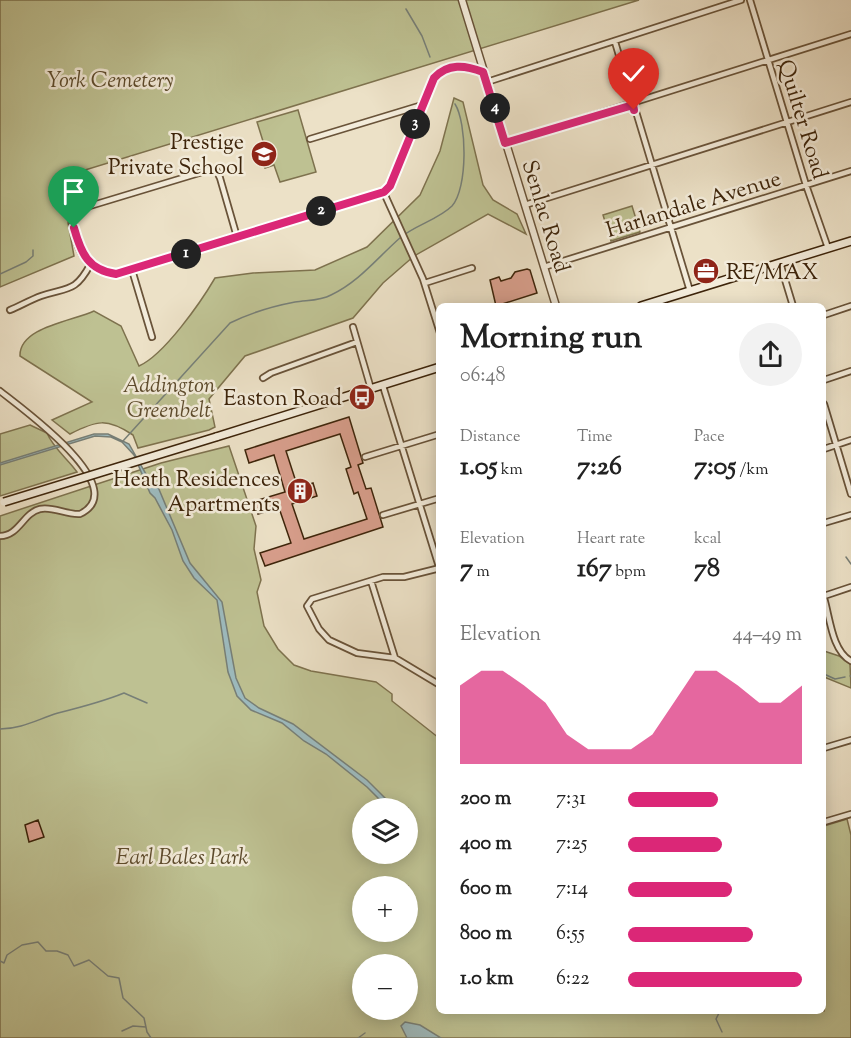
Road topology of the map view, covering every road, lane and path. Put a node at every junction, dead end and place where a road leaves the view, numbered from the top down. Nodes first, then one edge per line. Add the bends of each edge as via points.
1 (462, 0) edge
2 (741, 0) edge
3 (750, 0) edge
4 (851, 34) edge
5 (615, 42) junction
6 (768, 60) junction
7 (483, 72) junction
8 (487, 82) junction
9 (851, 102) edge
10 (422, 105) junction
11 (633, 105) junction
12 (787, 122) junction
13 (310, 139) dead end
14 (505, 143) junction
15 (651, 166) junction
16 (851, 171) edge
17 (806, 184) junction
18 (384, 192) junction
19 (525, 205) junction
20 (672, 227) junction
21 (237, 237) junction
22 (851, 241) edge
23 (828, 248) junction
24 (780, 263) junction
25 (90, 265) junction
26 (544, 267) junction
27 (472, 268) dead end
28 (132, 270) junction
29 (425, 283) junction
30 (690, 291) junction
31 (555, 303) edge
32 (654, 303) edge
33 (792, 303) edge
34 (851, 306) edge
35 (10, 310) dead end
36 (826, 314) edge
37 (436, 320) edge
38 (353, 327) dead end
39 (152, 337) dead end
40 (357, 342) junction
41 (436, 368) edge
42 (851, 371) edge
43 (262, 378) dead end
44 (826, 379) edge
45 (383, 386) junction
46 (371, 389) junction
47 (0, 391) edge
48 (826, 411) edge
49 (436, 435) edge
50 (851, 440) edge
51 (836, 445) junction
52 (401, 447) junction
53 (826, 448) edge
54 (365, 457) dead end
55 (851, 494) edge
56 (436, 499) edge
57 (2, 503) edge
58 (420, 504) junction
59 (383, 515) dead end
60 (851, 515) edge
61 (826, 522) edge
62 (0, 536) edge
63 (436, 559) edge
64 (436, 570) edge
65 (371, 581) junction
66 (851, 587) edge
67 (826, 596) edge
68 (826, 604) edge
69 (395, 658) junction
70 (851, 661) edge
71 (436, 683) edge
72 (851, 740) edge
73 (826, 747) edge
74 (851, 814) edge
75 (826, 821) edge

1 - 7 street, Senlac Road
2 - 5 street
3 - 6 street, Quilter Road
4 - 6 street
5 - 8 street
5 - 11 street
6 - 11 street
6 - 12 street, Quilter Road
7 - 8 street, Senlac Road
7 - 10 street via 451,66 441,70
8 - 14 street, Senlac Road
9 - 12 street
10 - 13 street
10 - 18 street via 390,186
11 - 14 street
11 - 15 street
12 - 15 street
12 - 17 street, Quilter Road
14 - 19 street, Senlac Road
15 - 19 street
15 - 20 street
16 - 17 street, Harlandale Avenue
17 - 20 street, Harlandale Avenue
17 - 23 street, Quilter Road
18 - 21 street
18 - 29 street
19 - 26 street, Senlac Road
20 - 26 street, Harlandale Avenue
20 - 30 street
21 - 25 street via 216,170 209,170 80,210 72,217 81,251
21 - 28 street
22 - 23 main road
23 - 24 main road
24 - 30 main road
24 - 33 street
25 - 28 street via 116,274
25 - 35 street via 81,281 70,289
26 - 31 street, Senlac Road
27 - 29 street
28 - 39 street
29 - 37 street
30 - 32 main road
34 - 36 street
38 - 40 street
40 - 43 street
40 - 46 street
41 - 45 main road
42 - 44 street
45 - 46 main road
45 - 52 street
46 - 57 main road, bridge
47 - 62 street via 55,437 85,468 94,484 89,508 74,514 41,509 11,533
48 - 51 street
49 - 52 street
50 - 51 street
51 - 53 street
51 - 55 street
52 - 54 street
52 - 58 street
56 - 58 street
58 - 59 street
58 - 63 street
60 - 61 street
64 - 65 street
65 - 69 street
65 - 69 street via 308,601 307,606 329,640 357,653
66 - 67 street
68 - 70 street via 838,648
69 - 71 street
72 - 73 street
74 - 75 street

